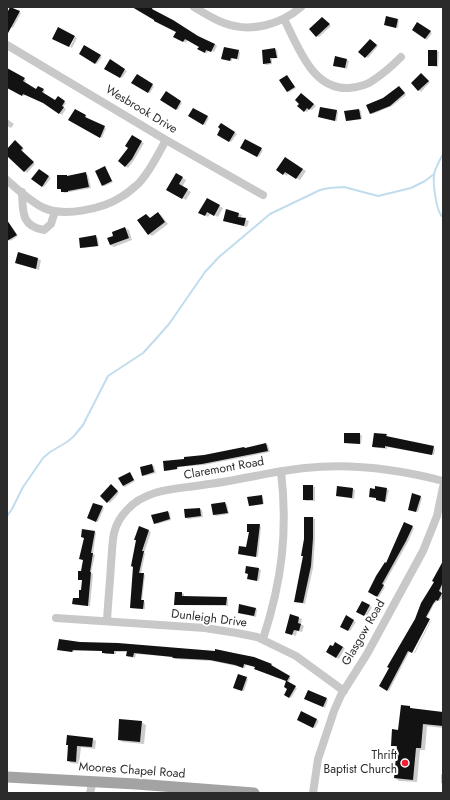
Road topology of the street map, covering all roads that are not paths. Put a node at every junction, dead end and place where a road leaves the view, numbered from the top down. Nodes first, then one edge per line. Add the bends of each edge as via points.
1 (194, 7) edge
2 (301, 7) edge
3 (284, 19) junction
4 (7, 45) edge
5 (401, 58) dead end
6 (166, 140) junction
7 (7, 180) edge
8 (22, 192) junction
9 (263, 195) dead end
10 (55, 210) junction
11 (281, 471) junction
12 (443, 480) edge
13 (443, 487) edge
14 (56, 618) dead end
15 (107, 621) junction
16 (263, 639) junction
17 (344, 691) junction
18 (7, 777) edge
19 (93, 781) junction
20 (90, 793) edge
21 (254, 793) edge
22 (312, 793) edge

1 - 3 street via 216,20 235,26 262,26
2 - 3 street
3 - 5 street via 311,69 332,85 347,88 366,84
4 - 6 street, Wesbrook Drive
6 - 9 street, Wesbrook Drive
6 - 10 street via 139,183 122,197 89,209 60,212
7 - 8 street
8 - 10 street via 44,208
8 - 10 street via 22,210 27,223 36,229 44,230 51,224
11 - 12 street, Claremont Road via 320,467 364,467 410,472
11 - 15 street, Claremont Road via 150,494 130,506 118,522 114,535
11 - 16 street via 284,501 283,552 274,601
13 - 17 street, Glasgow Road via 437,516 423,551
14 - 15 street, Dunleigh Drive
15 - 16 street, Dunleigh Drive via 216,629
16 - 17 street, Dunleigh Drive via 296,656
17 - 22 street, Glasgow Road via 323,743
18 - 19 main road, Moores Chapel Road
19 - 20 street
19 - 21 main road, Moores Chapel Road

